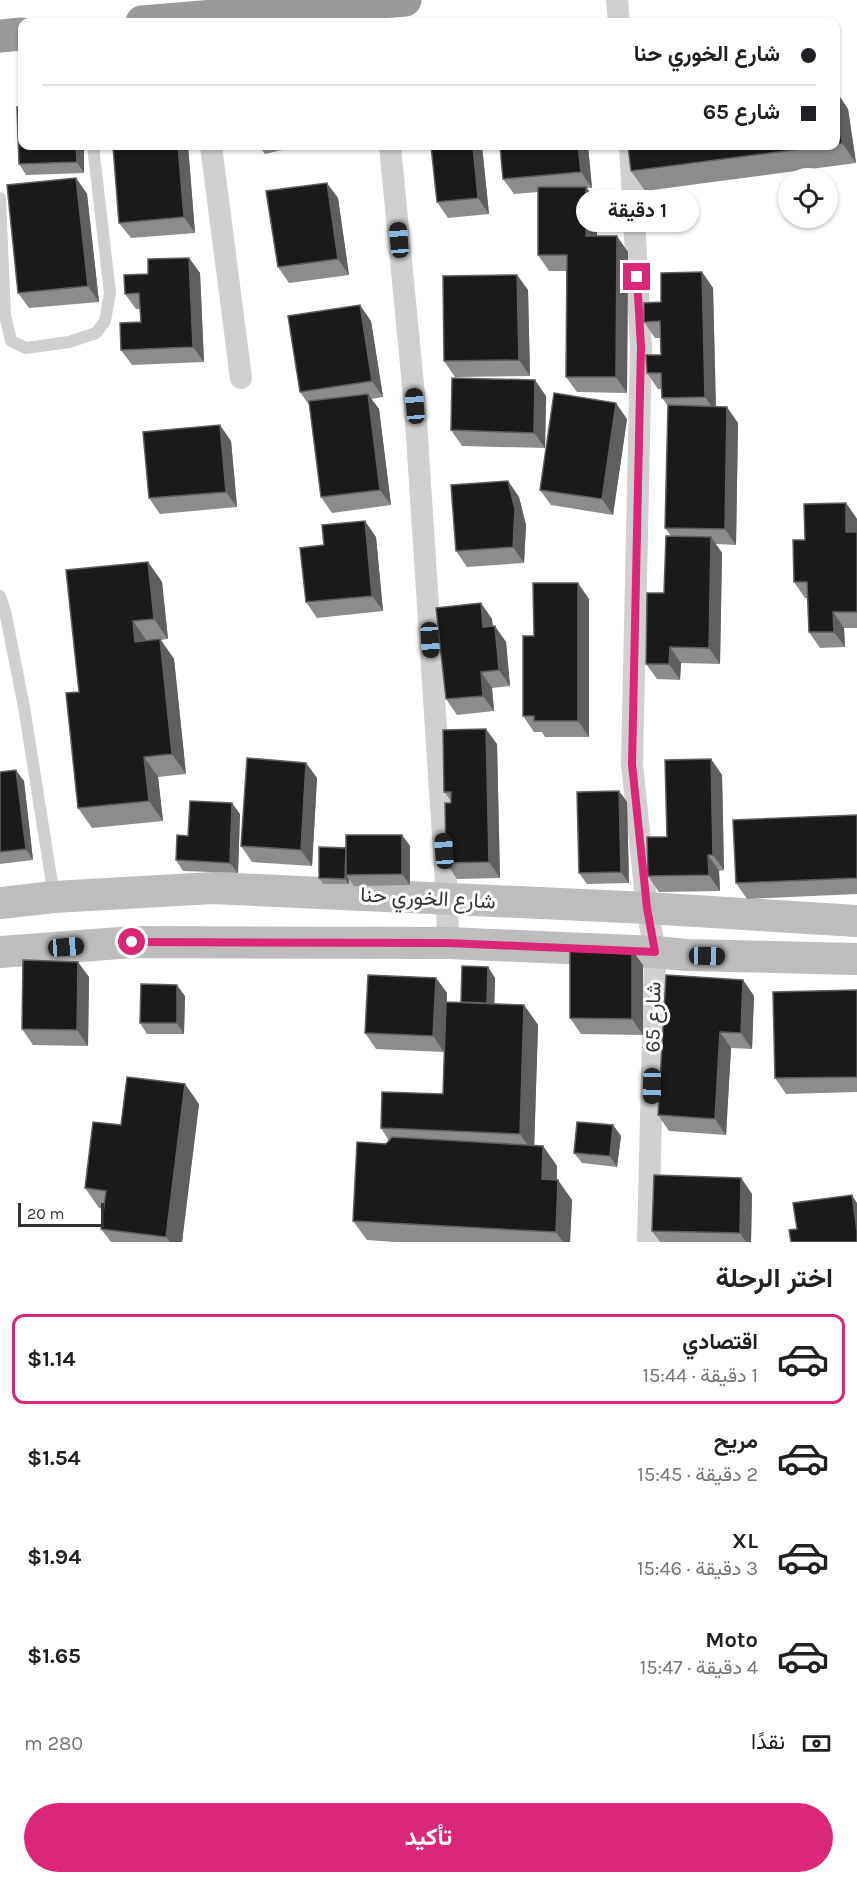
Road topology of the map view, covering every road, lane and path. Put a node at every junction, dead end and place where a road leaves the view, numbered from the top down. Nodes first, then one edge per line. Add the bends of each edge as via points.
1 (618, 0) edge
2 (386, 9) edge
3 (230, 18) edge
4 (619, 18) edge
5 (18, 34) edge
6 (0, 36) edge
7 (93, 150) edge
8 (212, 150) edge
9 (390, 150) edge
10 (630, 150) edge
11 (0, 198) edge
12 (241, 378) dead end
13 (0, 596) edge
14 (54, 897) junction
15 (447, 898) junction
16 (0, 903) edge
17 (647, 908) junction
18 (857, 921) edge
19 (448, 943) junction
20 (0, 952) edge
21 (655, 952) junction
22 (857, 959) edge
23 (648, 1242) edge

1 - 4 street
2 - 3 highway
5 - 6 highway
7 - 11 lane via 110,292 105,321 96,333 69,342 26,348 11,341
8 - 12 street
9 - 15 street via 415,406
10 - 17 street, شارع 65 via 641,347 632,764
13 - 14 lane via 24,706
14 - 15 street, شارع الخوري حنا via 213,888
14 - 16 street, شارع الخوري حنا
15 - 17 street, شارع الخوري حنا
15 - 19 street
17 - 18 street, شارع الخوري حنا
17 - 21 street, شارع 65
19 - 20 street, شارع الخوري حنا via 132,942
19 - 21 street, شارع الخوري حنا
21 - 22 street, شارع الخوري حنا
21 - 23 street, شارع 65

